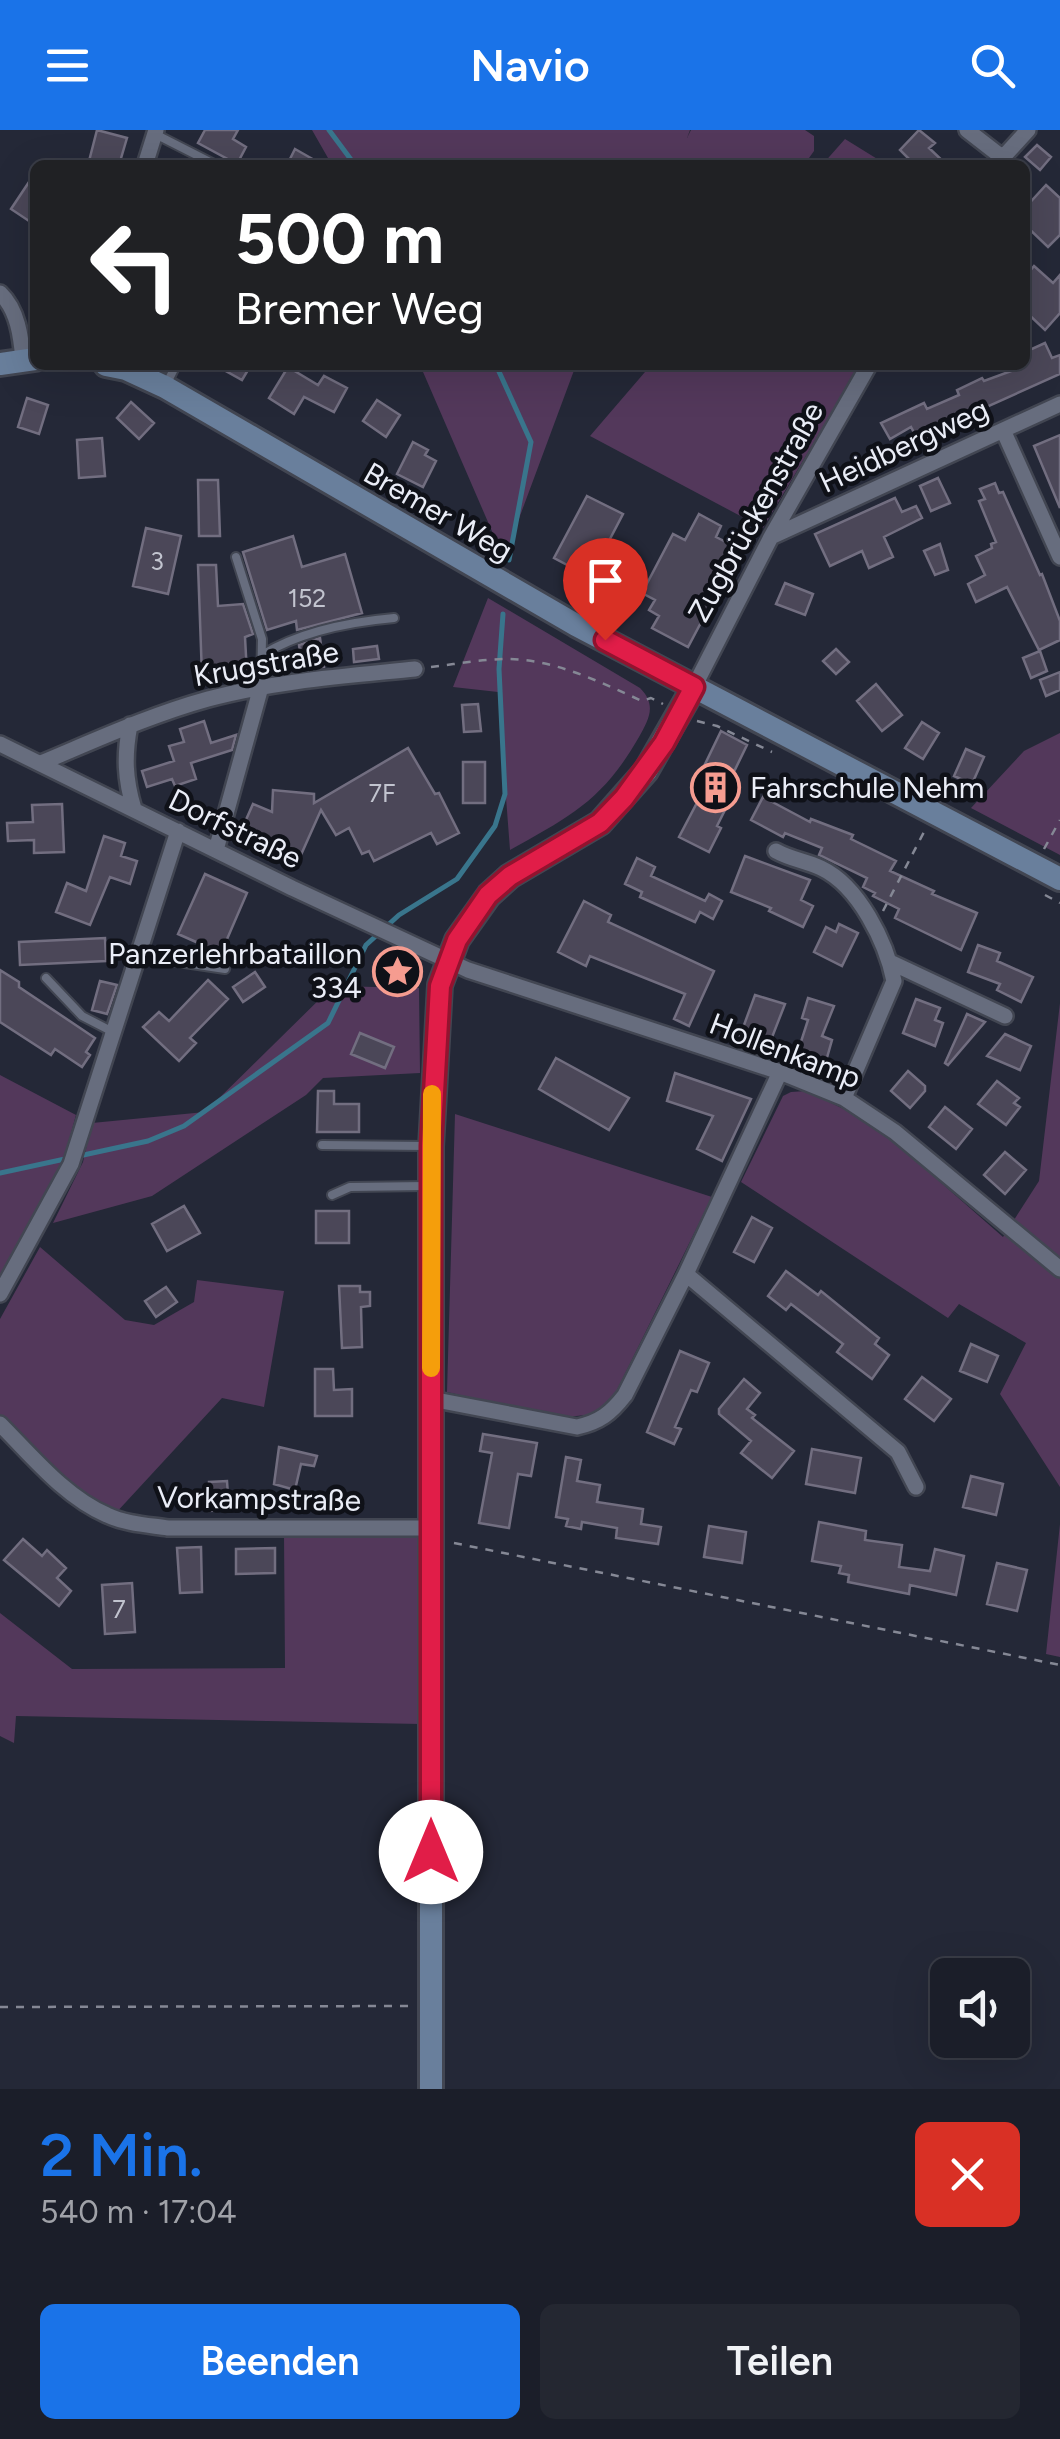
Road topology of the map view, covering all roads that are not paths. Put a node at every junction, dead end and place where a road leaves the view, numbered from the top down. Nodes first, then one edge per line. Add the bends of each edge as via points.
1 (967, 130) edge
2 (1028, 130) edge
3 (155, 132) edge
4 (147, 160) edge
5 (207, 160) edge
6 (998, 160) edge
7 (1000, 160) edge
8 (0, 293) edge
9 (19, 361) edge
10 (128, 370) edge
11 (173, 370) edge
12 (865, 370) edge
13 (165, 386) junction
14 (1060, 404) edge
15 (1003, 430) junction
16 (771, 537) junction
17 (236, 557) dead end
18 (1060, 557) edge
19 (394, 618) dead end
20 (262, 656) junction
21 (415, 670) road end
22 (261, 687) junction
23 (694, 687) junction
24 (130, 725) junction
25 (0, 744) edge
26 (41, 763) junction
27 (134, 809) junction
28 (178, 831) junction
29 (216, 850) junction
30 (776, 851) dead end
31 (1060, 879) edge
32 (138, 956) junction
33 (448, 960) junction
34 (890, 962) junction
35 (225, 969) dead end
36 (46, 978) dead end
37 (1005, 1016) dead end
38 (113, 1032) junction
39 (780, 1072) junction
40 (844, 1098) junction
41 (322, 1145) dead end
42 (431, 1146) junction
43 (431, 1186) junction
44 (332, 1195) dead end
45 (1060, 1268) edge
46 (686, 1274) junction
47 (0, 1294) edge
48 (432, 1399) junction
49 (0, 1424) edge
50 (916, 1488) dead end
51 (432, 1528) junction
52 (430, 2089) edge

1 - 6 street
2 - 7 street
3 - 4 street
3 - 5 lane
8 - 9 street via 20,331
10 - 13 main road, Bremer Weg
11 - 13 lane
12 - 16 street, Zugbrückenstraße
13 - 23 main road, Bremer Weg via 491,578
14 - 15 street, Heidbergweg
15 - 16 street, Heidbergweg
15 - 18 street
16 - 23 street, Zugbrückenstraße
17 - 20 lane
19 - 20 lane via 286,640
20 - 22 lane
21 - 22 street, Krugstraße
22 - 24 street, Krugstraße
22 - 29 street
23 - 31 main road, Bremer Weg
23 - 33 main road via 624,798 600,823 488,895
24 - 26 street, Krugstraße
24 - 27 street via 124,756
25 - 26 street, Dorfstraße
26 - 27 street, Dorfstraße
27 - 28 street, Dorfstraße
28 - 29 street, Dorfstraße
28 - 32 street
29 - 33 street, Dorfstraße
30 - 34 street via 834,876 858,901
32 - 35 lane
32 - 38 street
33 - 39 street, Hollenkamp
33 - 42 main road via 436,1012
34 - 37 street
34 - 40 street via 894,980
36 - 38 lane via 82,1016
38 - 47 street via 70,1164
39 - 40 street, Hollenkamp
39 - 46 street
40 - 45 street, Hollenkamp via 896,1132
41 - 42 lane
42 - 43 main road
43 - 44 lane via 350,1187
43 - 48 main road
46 - 48 street via 626,1395 596,1423 577,1427
46 - 50 street via 898,1452
48 - 51 main road
49 - 51 street, Vorkampstraße via 74,1495 128,1522 168,1528
51 - 52 main road

